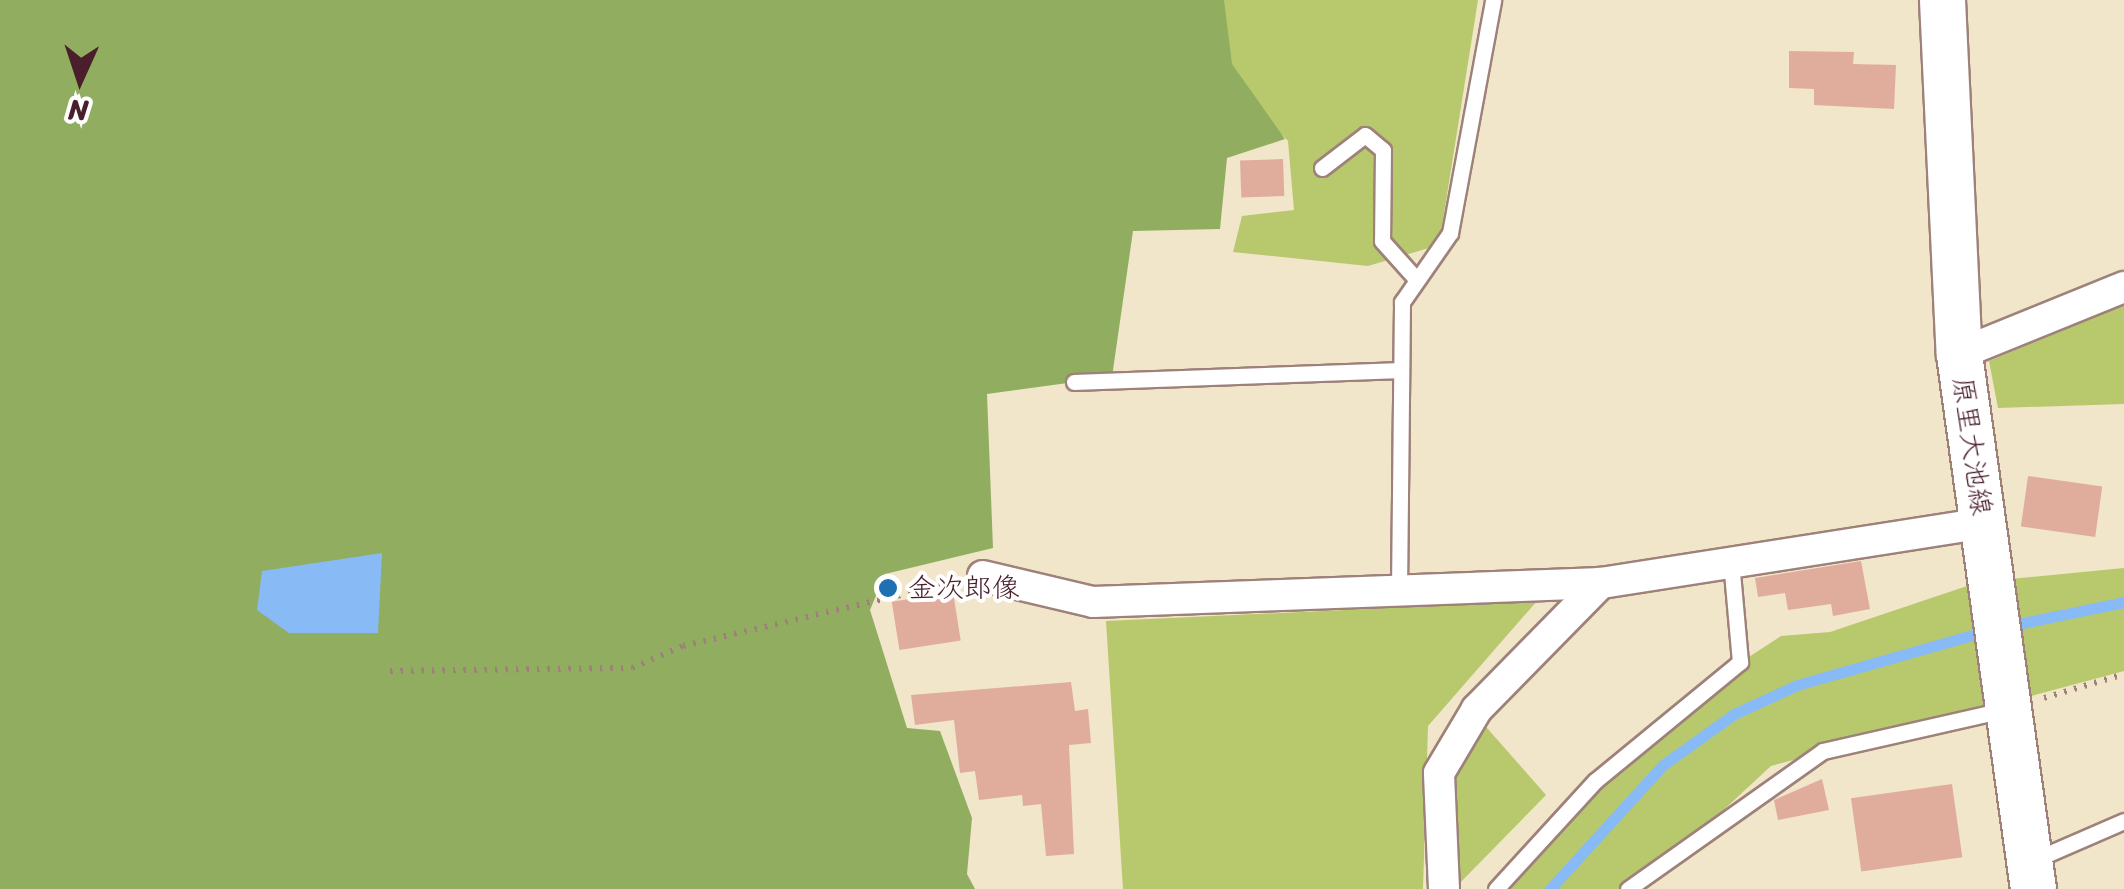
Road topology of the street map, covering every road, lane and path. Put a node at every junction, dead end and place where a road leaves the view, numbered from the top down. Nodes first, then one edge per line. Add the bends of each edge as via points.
1 (1494, 0) edge
2 (1942, 0) edge
3 (1322, 168) dead end
4 (1417, 280) junction
5 (2124, 287) edge
6 (1959, 354) junction
7 (1401, 370) junction
8 (1074, 382) dead end
9 (1982, 523) junction
10 (1730, 557) junction
11 (982, 576) joint
12 (1601, 583) junction
13 (1399, 591) junction
14 (390, 671) dead end
15 (2124, 674) edge
16 (2002, 700) junction
17 (2124, 822) edge
18 (2031, 876) edge
19 (1444, 889) edge
20 (1496, 889) edge
21 (1628, 889) edge

1 - 4 lane via 1450,233
2 - 6 main road, 原里大池線
3 - 4 lane via 1366,135 1383,150 1382,241
4 - 7 lane via 1402,302
5 - 6 street
6 - 9 main road, 原里大池線
7 - 8 lane
7 - 13 lane
9 - 10 street
9 - 16 main road, 原里大池線
10 - 12 street
10 - 20 lane via 1740,662 1595,781
11 - 13 street via 1093,602
11 - 14 path via 683,646 632,668
12 - 13 street
12 - 19 street via 1477,710 1439,773
15 - 16 path
16 - 18 main road, 原里大池線
16 - 21 lane via 1823,751 1753,792
17 - 18 lane

